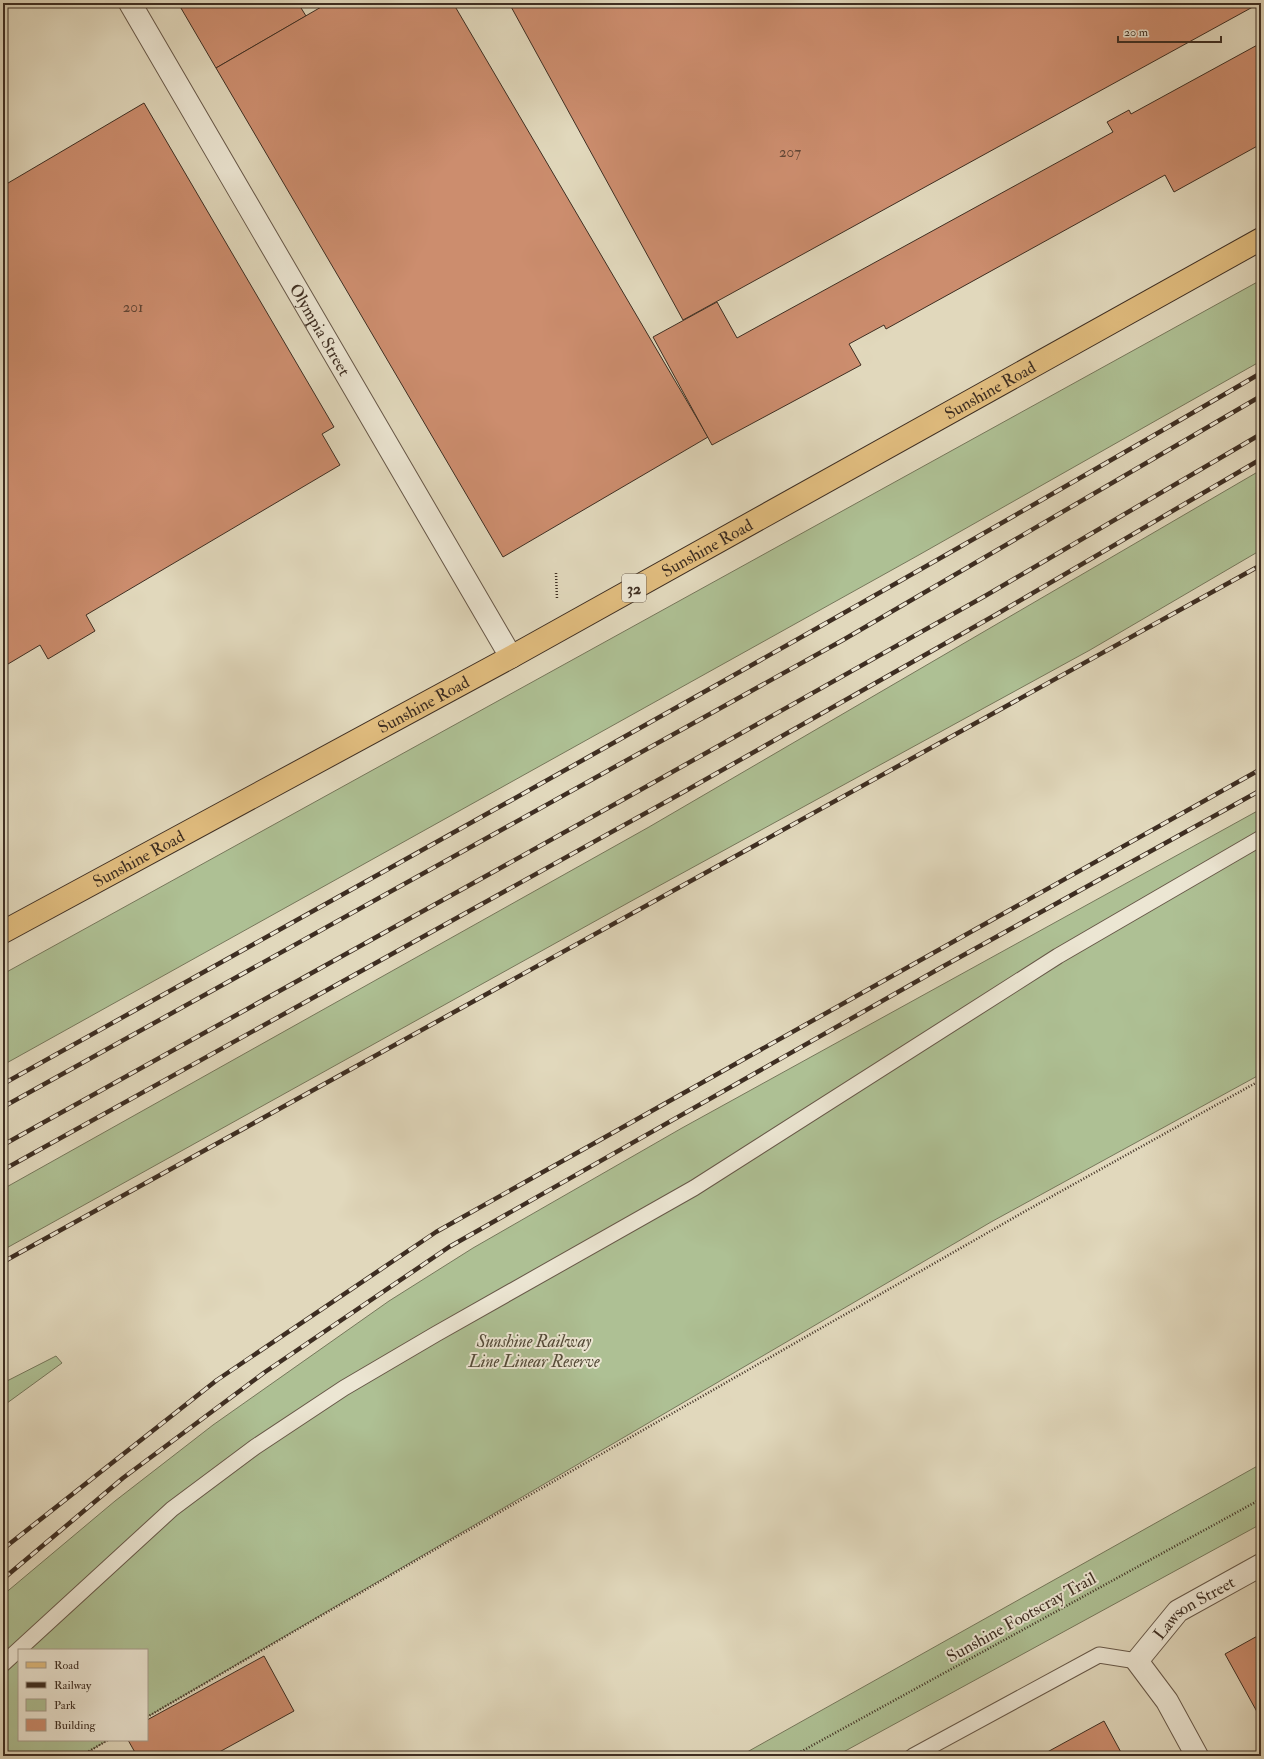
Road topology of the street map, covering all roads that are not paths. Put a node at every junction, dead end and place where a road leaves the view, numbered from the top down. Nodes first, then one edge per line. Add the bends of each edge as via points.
1 (130, 3) edge
2 (1261, 239) edge
3 (511, 657) junction
4 (1261, 838) edge
5 (3, 932) edge
6 (1261, 1565) edge
7 (19, 1649) edge
8 (18, 1650) edge
9 (1137, 1661) junction
10 (3, 1664) edge
11 (913, 1756) edge
12 (1197, 1756) edge

1 - 3 street, Olympia Street
2 - 3 main road, Sunshine Road / 32
3 - 5 main road, Sunshine Road / 32
4 - 7 lane via 1058,956 694,1188 344,1388 255,1447 172,1509
6 - 9 street, Lawson Street via 1178,1611
8 - 10 lane
9 - 11 lane via 1099,1655
9 - 12 street via 1167,1701

